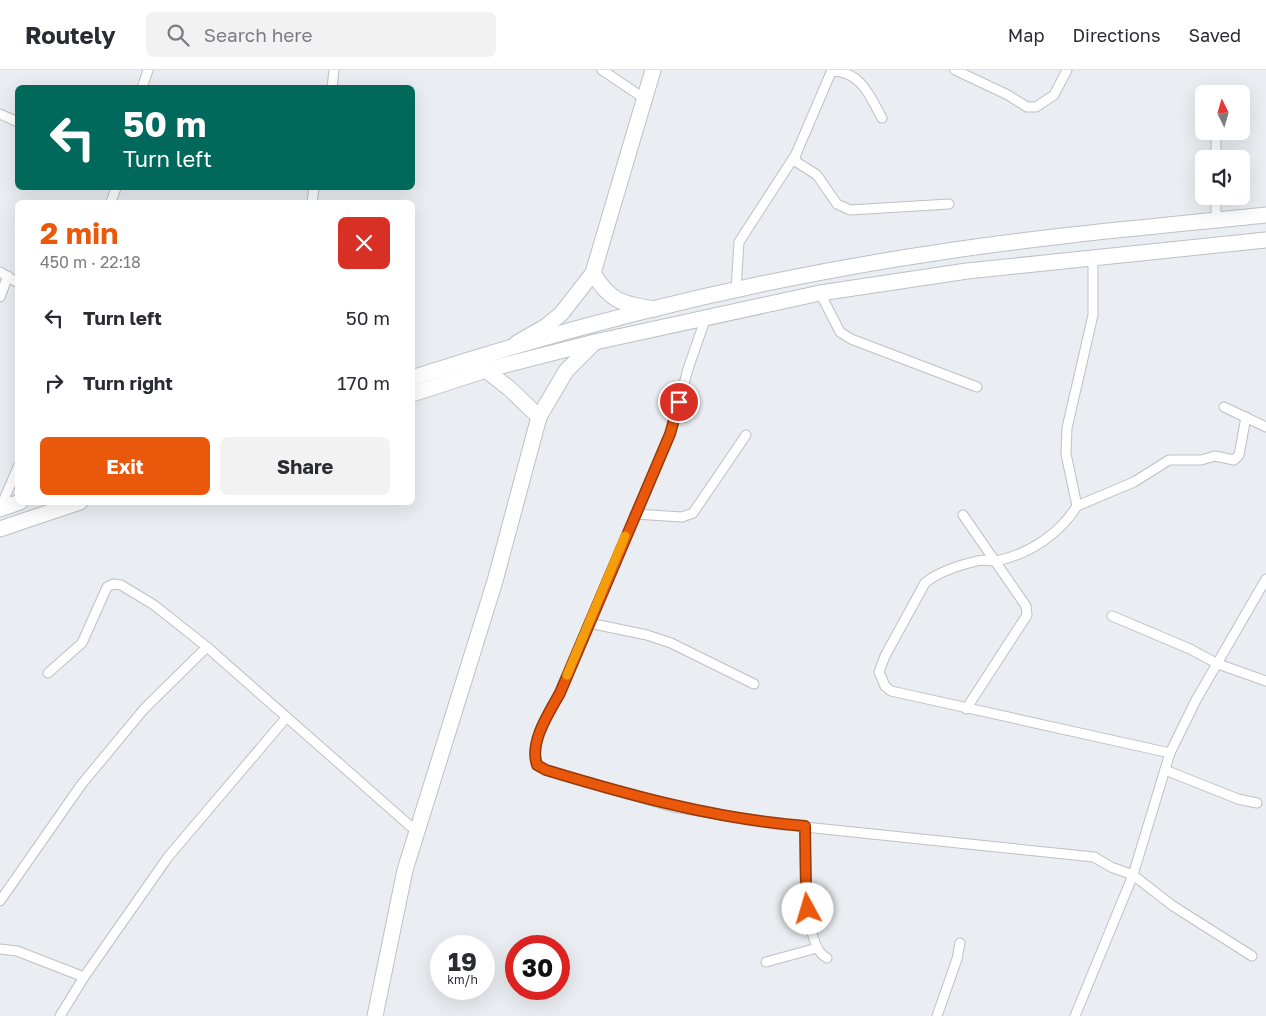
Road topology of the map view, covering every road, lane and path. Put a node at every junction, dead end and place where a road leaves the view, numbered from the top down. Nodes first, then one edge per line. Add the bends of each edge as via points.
1 (148, 70) edge
2 (334, 70) edge
3 (602, 70) edge
4 (653, 70) edge
5 (832, 70) edge
6 (955, 70) edge
7 (1067, 70) edge
8 (143, 85) edge
9 (332, 85) edge
10 (645, 99) junction
11 (0, 114) edge
12 (882, 118) dead end
13 (15, 121) edge
14 (796, 154) junction
15 (949, 204) dead end
16 (1216, 205) edge
17 (1266, 215) edge
18 (1216, 220) junction
19 (1266, 240) edge
20 (1093, 257) junction
21 (593, 273) junction
22 (4, 274) edge
23 (15, 281) edge
24 (736, 289) junction
25 (820, 293) junction
26 (0, 296) edge
27 (656, 309) junction
28 (706, 317) junction
29 (595, 342) junction
30 (507, 349) junction
31 (486, 370) junction
32 (415, 377) edge
33 (977, 387) dead end
34 (415, 393) edge
35 (1224, 407) dead end
36 (539, 417) junction
37 (1246, 417) junction
38 (1266, 427) edge
39 (746, 435) dead end
40 (15, 474) edge
41 (15, 504) edge
42 (71, 505) edge
43 (1077, 506) junction
44 (0, 509) edge
45 (635, 514) junction
46 (963, 516) dead end
47 (0, 529) edge
48 (995, 561) junction
49 (1266, 579) edge
50 (1112, 616) dead end
51 (589, 623) junction
52 (207, 647) junction
53 (1218, 664) junction
54 (48, 674) dead end
55 (1266, 681) edge
56 (754, 684) dead end
57 (966, 709) junction
58 (286, 718) junction
59 (1170, 753) junction
60 (1165, 770) junction
61 (1257, 803) dead end
62 (805, 826) junction
63 (417, 832) junction
64 (1133, 875) junction
65 (0, 902) edge
66 (960, 943) dead end
67 (817, 948) junction
68 (0, 949) edge
69 (1252, 956) dead end
70 (827, 958) dead end
71 (766, 962) dead end
72 (84, 977) junction
73 (60, 1016) edge
74 (375, 1016) edge
75 (938, 1016) edge
76 (1075, 1016) edge

1 - 8 street
2 - 9 street
3 - 10 street
4 - 10 main road
5 - 12 street via 846,71 863,84
5 - 14 street
6 - 7 street via 1027,107 1036,107 1050,99
10 - 21 main road
11 - 13 street
14 - 15 street via 795,161 817,175 837,204 850,210
14 - 24 street via 739,242
16 - 18 street
17 - 18 main road
18 - 24 main road via 948,250
19 - 20 main road
20 - 25 main road via 967,271
20 - 43 street via 1093,315 1067,428 1066,454
21 - 27 main road via 611,297 625,304
21 - 30 main road via 561,314
22 - 23 street
22 - 26 street
24 - 27 main road
25 - 28 main road
25 - 33 street via 840,332 851,340
27 - 30 main road
28 - 29 main road
28 - 45 street via 670,434
29 - 31 main road
29 - 36 main road via 566,371
30 - 32 main road
31 - 34 main road
31 - 36 main road
35 - 37 street
36 - 63 main road via 493,589
37 - 38 street
37 - 43 street via 1239,455 1234,460 1215,456 1201,460 1169,460 1134,482
39 - 45 street via 692,513 682,517
40 - 44 street
41 - 44 main road
42 - 47 main road
43 - 48 street via 1056,531 1038,545
45 - 51 street
46 - 48 street
48 - 57 street via 1026,606 1027,615
48 - 57 street via 978,560 933,576 925,583 880,666 881,679 891,691
49 - 53 street
50 - 53 street
51 - 56 street via 671,643
51 - 62 street via 539,736 534,756 537,765 673,807
52 - 54 street via 154,605 113,584 107,587 82,643
52 - 58 street
52 - 65 street via 144,709 81,785
53 - 55 street
53 - 59 street
57 - 59 street
58 - 63 street
58 - 72 street via 168,857
59 - 60 street
60 - 61 street via 1238,799
60 - 64 street
62 - 64 street via 1094,857
62 - 67 street via 806,888
63 - 74 main road via 405,870
64 - 69 street via 1173,906
64 - 76 street
66 - 75 street
67 - 70 street
67 - 71 street
68 - 72 street via 17,951
72 - 73 street

